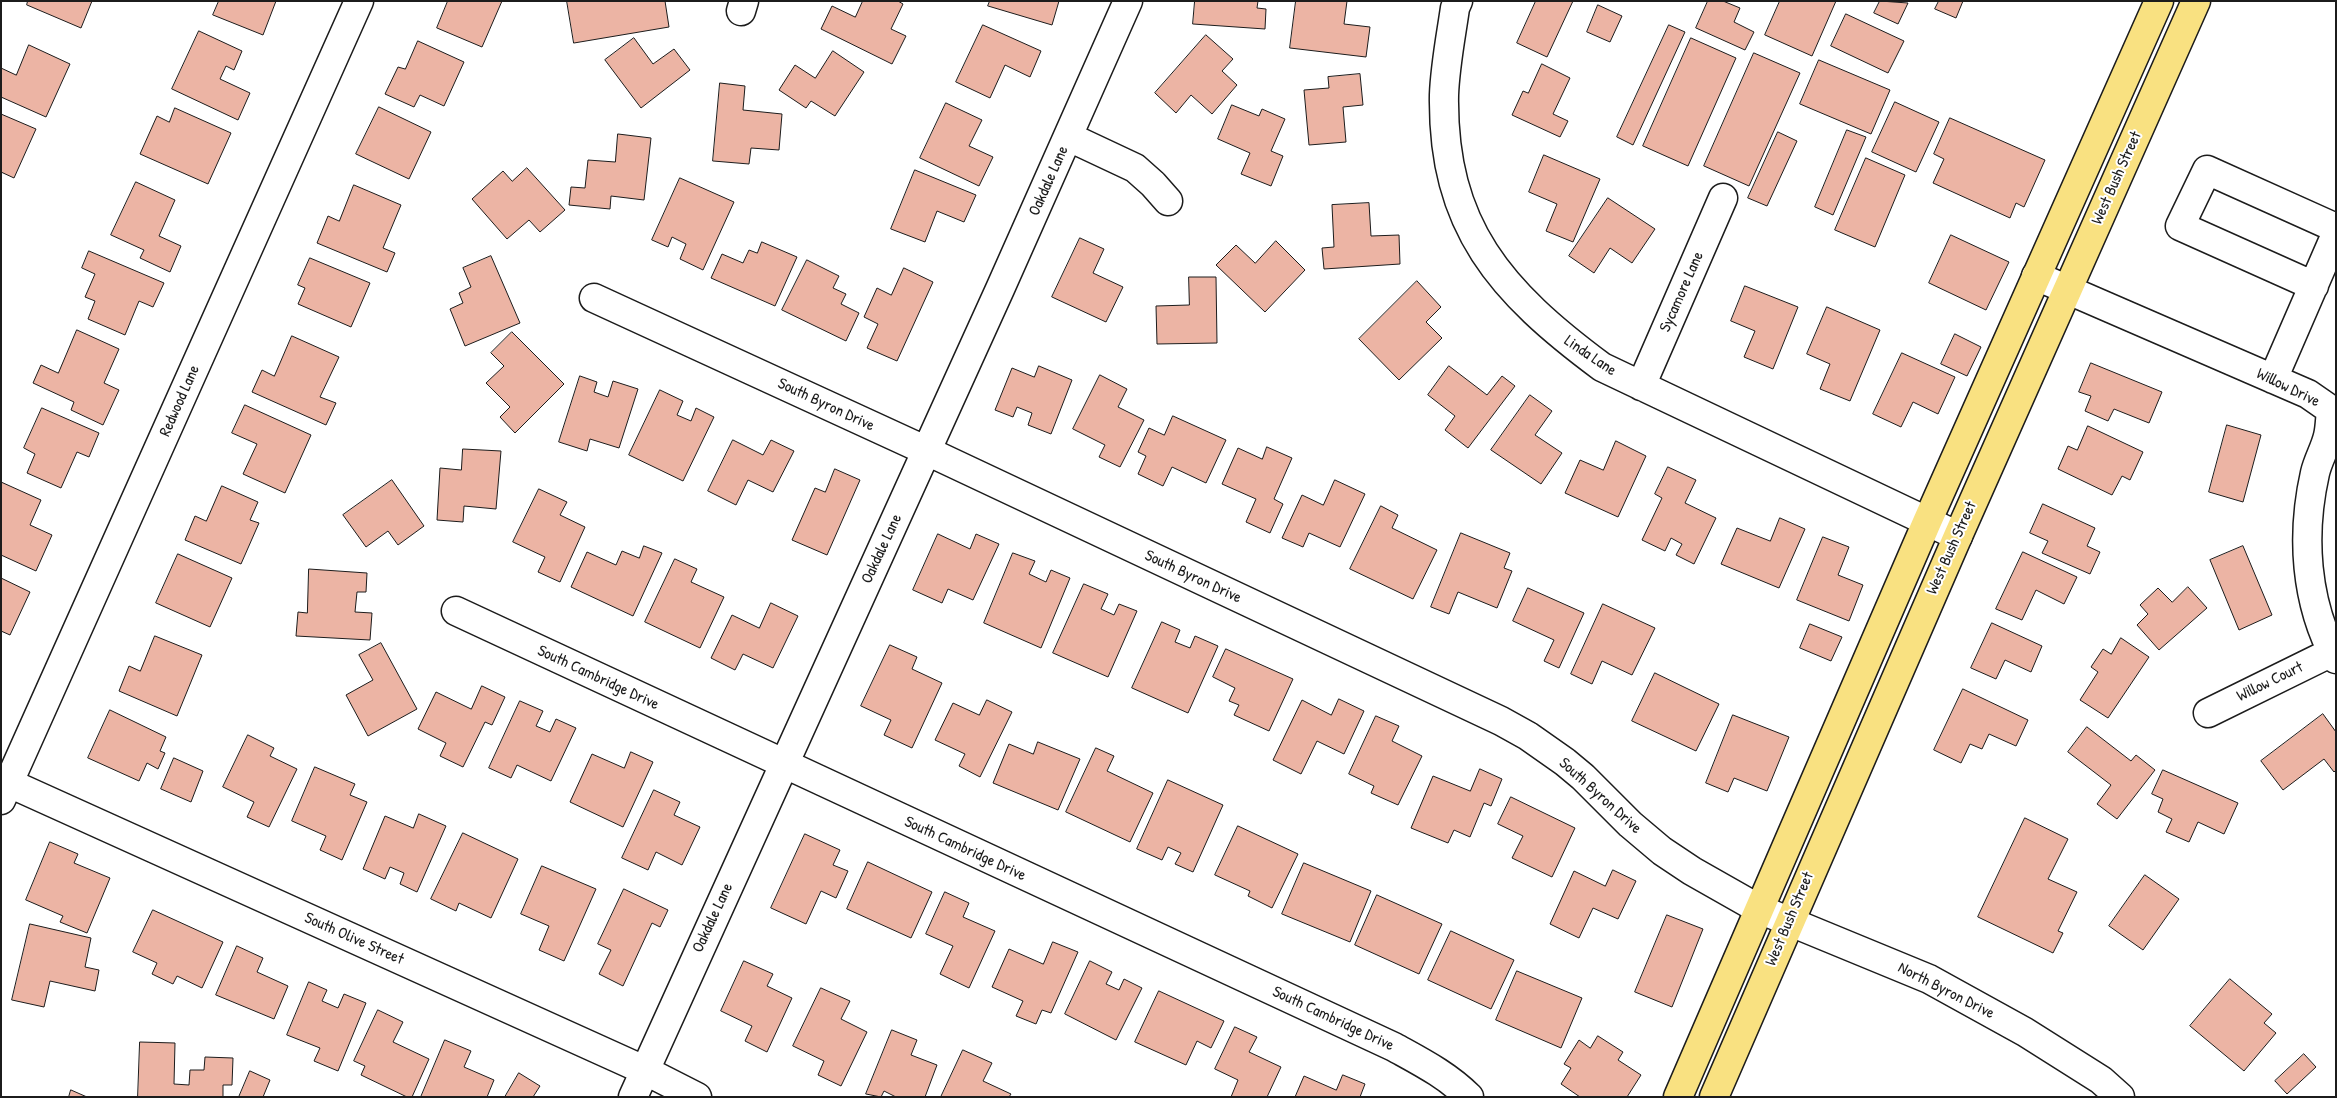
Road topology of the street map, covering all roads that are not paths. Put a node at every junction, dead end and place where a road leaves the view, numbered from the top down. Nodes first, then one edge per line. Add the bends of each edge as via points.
1 (358, 1) edge
2 (1128, 1) edge
3 (2159, 1) edge
4 (2196, 1) edge
5 (1455, 3) edge
6 (1069, 137) junction
7 (1723, 198) dead end
8 (1168, 201) dead end
9 (2336, 228) edge
10 (2336, 234) edge
11 (2036, 276) junction
12 (2314, 286) junction
13 (2067, 290) junction
14 (594, 298) dead end
15 (2273, 379) junction
16 (1641, 386) junction
17 (926, 451) junction
18 (1927, 522) junction
19 (1958, 536) junction
20 (456, 611) dead end
21 (2334, 655) edge
22 (2208, 713) dead end
23 (783, 765) junction
24 (5, 791) edge
25 (1759, 909) junction
26 (1789, 920) junction
27 (644, 1070) junction
28 (633, 1097) edge
29 (697, 1097) edge
30 (1469, 1097) edge
31 (1678, 1097) edge
32 (1714, 1097) edge
33 (2120, 1097) edge

1 - 24 street, Redwood Lane
2 - 6 street, Oakdale Lane
3 - 11 main road, West Bush Street
4 - 13 main road, West Bush Street
5 - 16 street, Linda Lane via 1444,103 1446,152 1462,211 1482,251 1511,289 1558,334 1602,367
6 - 8 street via 1135,168
6 - 17 street, Oakdale Lane
7 - 16 street, Sycamore Lane
9 - 12 street via 2207,170 2180,226
10 - 12 street
11 - 13 street, Willow Drive
11 - 18 main road, West Bush Street
12 - 15 street
13 - 15 street, Willow Drive
13 - 19 main road, West Bush Street
14 - 17 street, South Byron Drive
15 - 21 street, Willow Drive via 2308,394 2330,410 2328,436 2315,471 2308,514 2308,574 2313,600
16 - 18 street, Linda Lane
17 - 23 street, Oakdale Lane
17 - 25 street, South Byron Drive via 1528,736 1584,777 1662,852
18 - 19 street, Linda Lane
18 - 25 main road, West Bush Street
19 - 26 main road, West Bush Street
20 - 23 street, South Cambridge Drive
21 - 22 street, Willow Court
23 - 27 street, Oakdale Lane
23 - 30 street, South Cambridge Drive via 1394,1047 1433,1067
24 - 27 street, South Olive Street
25 - 26 street, North Byron Drive
25 - 31 main road, West Bush Street
26 - 32 main road, West Bush Street
26 - 33 street, North Byron Drive via 1929,979 2025,1032 2101,1080
27 - 28 street, Oakdale Lane
27 - 29 street, South Olive Street

